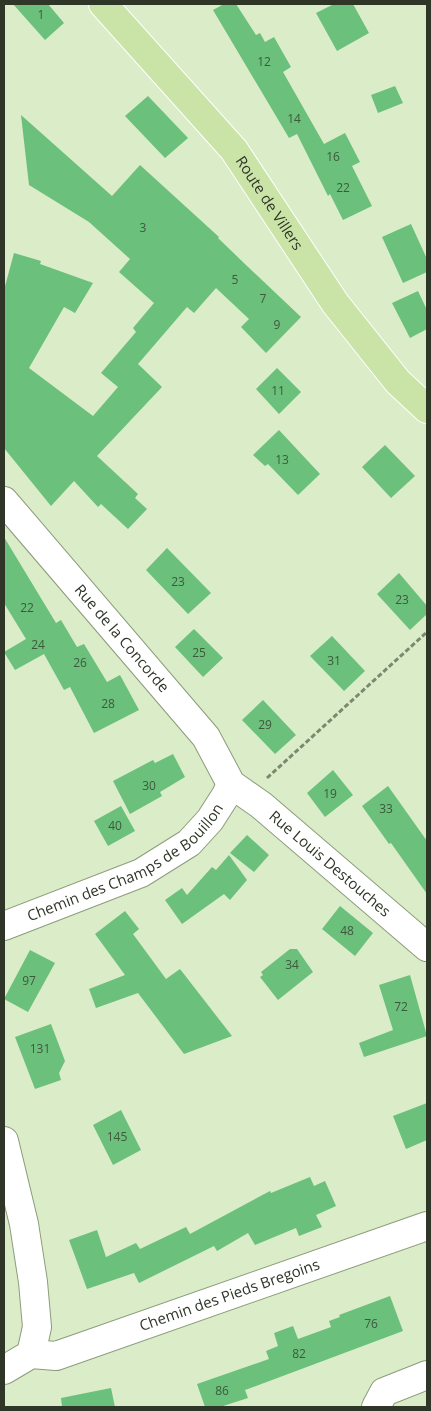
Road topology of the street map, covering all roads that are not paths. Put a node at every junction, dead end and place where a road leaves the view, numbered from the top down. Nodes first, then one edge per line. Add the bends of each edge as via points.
1 (103, 4) edge
2 (427, 410) edge
3 (4, 501) edge
4 (239, 790) junction
5 (4, 926) edge
6 (427, 947) edge
7 (4, 1141) edge
8 (427, 1226) edge
9 (31, 1354) junction
10 (4, 1370) edge
11 (427, 1375) edge
12 (376, 1407) edge

1 - 2 main road, Route de Villers via 234,150 335,303 398,382
3 - 4 street, Rue de la Concorde via 206,737
4 - 5 street, Chemin des Champs de Bouillon via 226,795 210,820 189,843 141,873
4 - 6 street, Rue Louis Destouches via 261,805
7 - 9 street via 24,1224 33,1282 37,1327
8 - 9 street, Chemin des Pieds Bregoins via 56,1356
9 - 10 street
11 - 12 street via 384,1392

